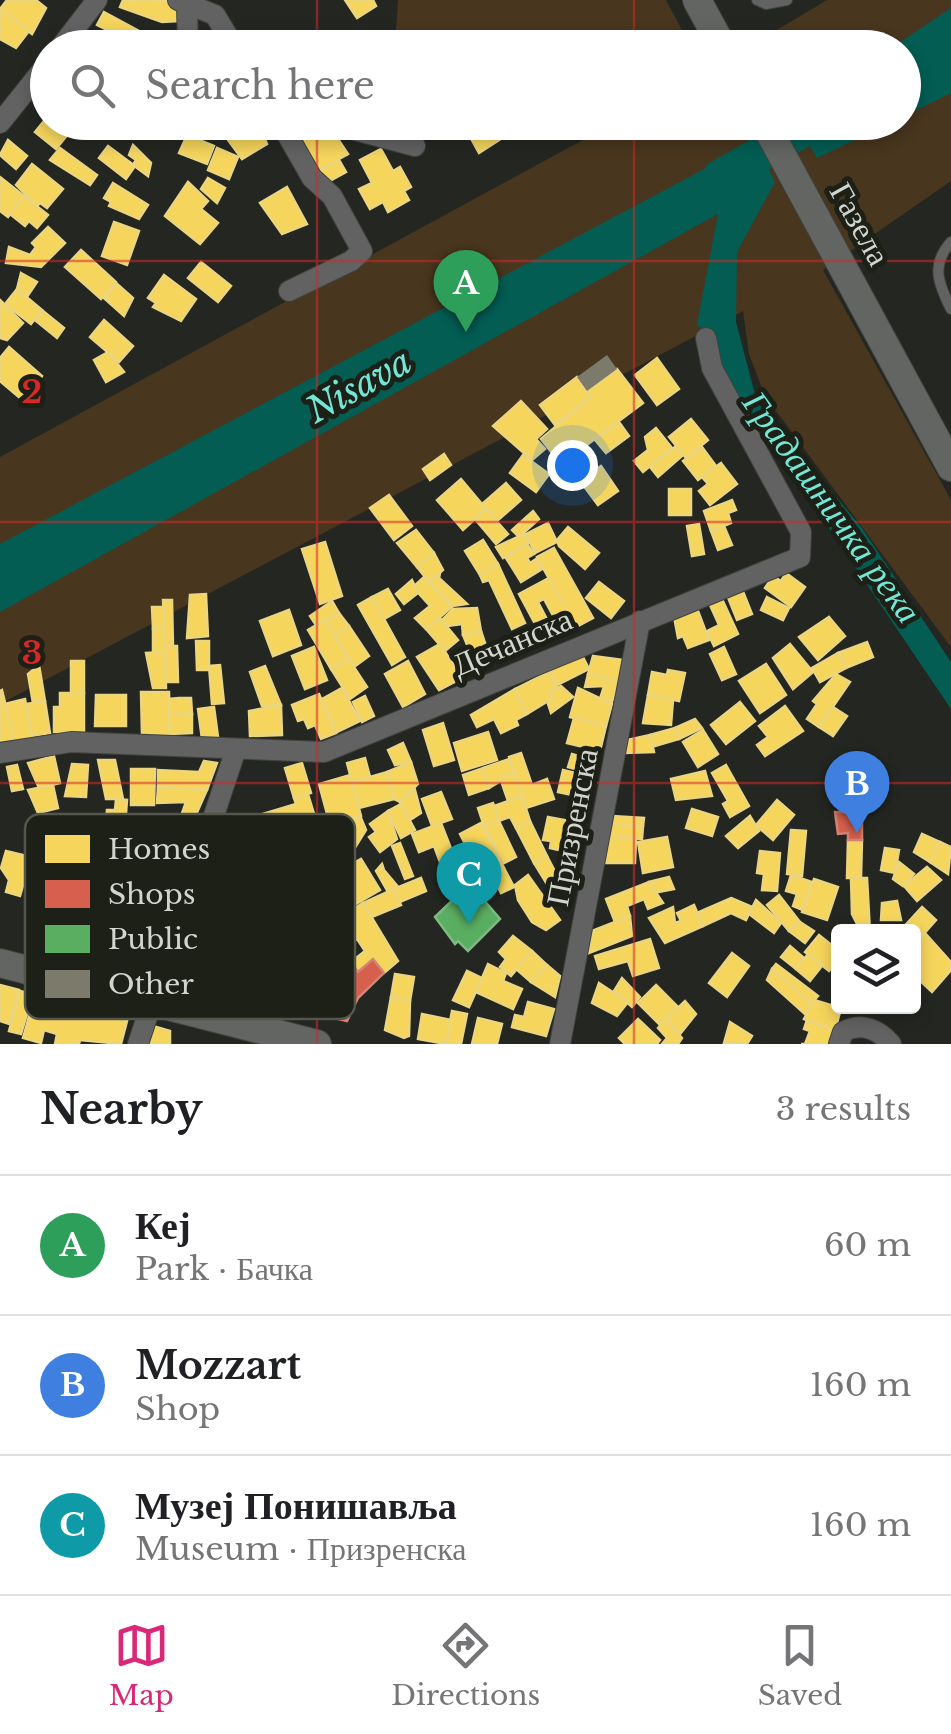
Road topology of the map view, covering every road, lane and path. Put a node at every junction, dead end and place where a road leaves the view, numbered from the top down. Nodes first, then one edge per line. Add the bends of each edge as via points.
1 (96, 0) edge
2 (696, 0) edge
3 (756, 0) edge
4 (786, 0) edge
5 (183, 3) edge
6 (74, 30) edge
7 (186, 30) edge
8 (224, 30) edge
9 (713, 30) edge
10 (0, 84) edge
11 (30, 84) edge
12 (18, 98) junction
13 (0, 123) edge
14 (290, 140) edge
15 (392, 140) edge
16 (774, 140) edge
17 (415, 146) dead end
18 (951, 242) edge
19 (289, 291) dead end
20 (951, 309) edge
21 (706, 338) dead end
22 (951, 467) edge
23 (640, 621) junction
24 (236, 749) junction
25 (0, 753) edge
26 (214, 814) edge
27 (0, 963) edge
28 (25, 969) edge
29 (146, 1019) edge
30 (218, 1019) edge
31 (138, 1044) edge
32 (316, 1044) edge
33 (560, 1044) edge
34 (839, 1044) edge
35 (891, 1044) edge

1 - 6 street
2 - 9 street
3 - 4 lane
5 - 7 street
5 - 8 street via 215,14
10 - 12 street
11 - 12 street
12 - 13 street
14 - 19 street via 362,251
15 - 17 street
16 - 22 street, Газела
18 - 20 lane via 938,278
21 - 23 street, Дечанска via 712,368 801,532 800,557
23 - 24 street, Дечанска via 338,748
23 - 33 street, Призренска
24 - 25 street, Дечанска via 71,742
24 - 26 street
27 - 28 street
29 - 31 street
30 - 32 street
34 - 35 street via 843,1032 859,1027

